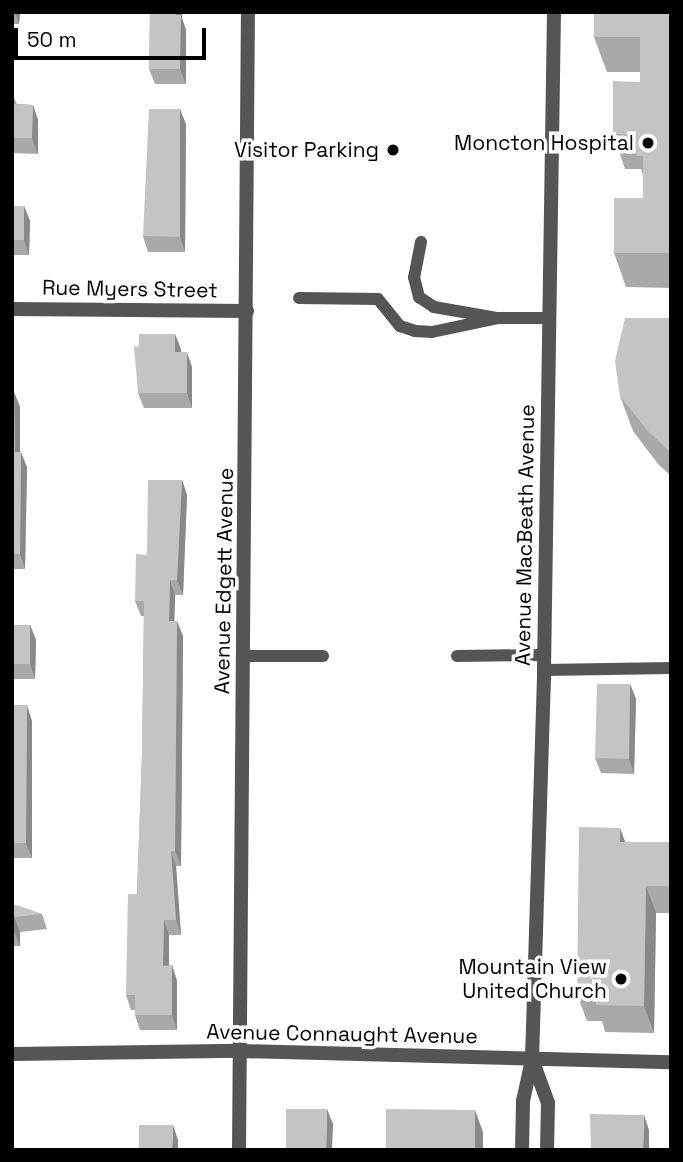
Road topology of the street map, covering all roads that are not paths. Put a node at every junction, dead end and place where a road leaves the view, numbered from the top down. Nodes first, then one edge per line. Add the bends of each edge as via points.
1 (248, 12) edge
2 (554, 12) edge
3 (421, 242) dead end
4 (299, 299) dead end
5 (12, 309) edge
6 (247, 311) junction
7 (498, 318) junction
8 (549, 318) junction
9 (244, 656) junction
10 (323, 656) dead end
11 (457, 656) dead end
12 (544, 663) junction
13 (671, 668) edge
14 (240, 1051) junction
15 (12, 1054) edge
16 (532, 1059) junction
17 (671, 1062) edge
18 (239, 1150) edge
19 (522, 1150) edge
20 (547, 1150) edge

1 - 6 street, Avenue Edgett Avenue
2 - 8 street, Avenue MacBeath Avenue
3 - 7 lane via 414,277 419,297 434,307
4 - 7 lane via 378,299 400,326 415,331 432,332
5 - 6 street, Rue Myers Street
6 - 9 street, Avenue Edgett Avenue
7 - 8 lane
8 - 12 street, Avenue MacBeath Avenue
9 - 10 lane
9 - 14 street, Avenue Edgett Avenue
11 - 12 lane
12 - 13 lane
12 - 16 street, Avenue MacBeath Avenue
14 - 15 street, Avenue Connaught Avenue
14 - 16 street, Avenue Connaught Avenue
14 - 18 street, Avenue Edgett Avenue
16 - 17 street, Avenue Connaught Avenue
16 - 19 street, Avenue MacBeath Avenue via 523,1101
16 - 20 street, Avenue MacBeath Avenue via 548,1103

